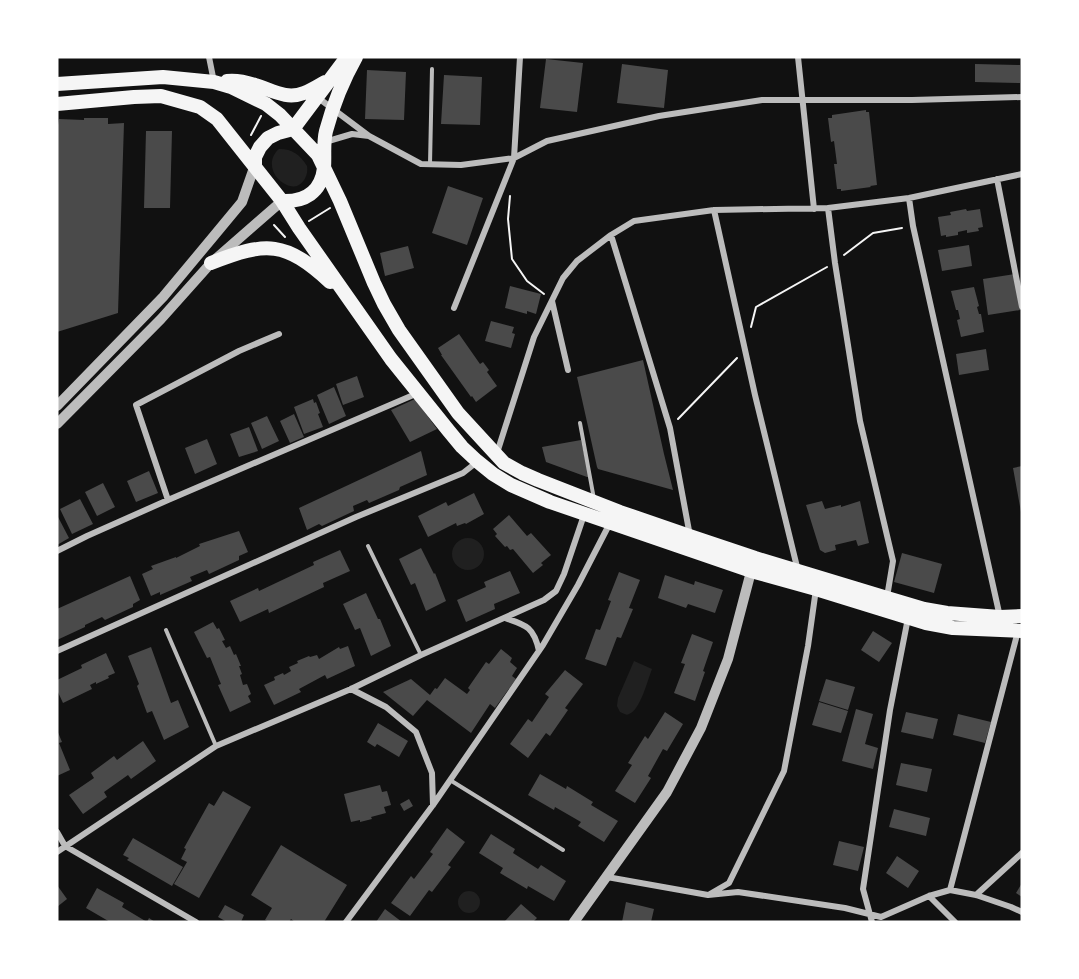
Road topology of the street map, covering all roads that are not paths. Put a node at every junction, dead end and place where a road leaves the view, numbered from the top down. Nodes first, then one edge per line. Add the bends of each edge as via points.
1 (209, 57) edge
2 (347, 57) edge
3 (356, 57) edge
4 (520, 57) edge
5 (798, 57) edge
6 (432, 69) dead end
7 (214, 82) junction
8 (57, 84) edge
9 (310, 95) junction
10 (1022, 97) edge
11 (803, 100) junction
12 (57, 104) edge
13 (333, 108) junction
14 (293, 129) junction
15 (369, 136) junction
16 (325, 142) junction
17 (514, 158) junction
18 (430, 164) junction
19 (255, 165) junction
20 (324, 170) junction
21 (1022, 174) edge
22 (997, 180) junction
23 (909, 198) junction
24 (282, 201) junction
25 (814, 208) junction
26 (828, 208) junction
27 (714, 210) junction
28 (611, 235) junction
29 (211, 263) junction
30 (552, 300) junction
31 (352, 302) junction
32 (1022, 307) edge
33 (454, 308) dead end
34 (279, 334) dead end
35 (568, 370) dead end
36 (418, 393) junction
37 (57, 406) edge
38 (580, 423) dead end
39 (57, 424) edge
40 (497, 455) junction
41 (477, 461) junction
42 (168, 500) junction
43 (589, 505) junction
44 (613, 516) junction
45 (690, 536) junction
46 (368, 546) dead end
47 (57, 551) edge
48 (753, 564) junction
49 (798, 571) junction
50 (817, 583) junction
51 (887, 598) junction
52 (1022, 616) edge
53 (505, 618) junction
54 (908, 618) junction
55 (1000, 624) junction
56 (166, 630) dead end
57 (1020, 631) edge
58 (57, 651) edge
59 (539, 651) junction
60 (421, 655) junction
61 (351, 689) junction
62 (216, 746) junction
63 (449, 780) junction
64 (433, 805) junction
65 (57, 832) edge
66 (65, 846) junction
67 (563, 850) dead end
68 (57, 852) edge
69 (1022, 853) edge
70 (607, 877) junction
71 (950, 890) junction
72 (976, 895) junction
73 (708, 896) junction
74 (929, 896) junction
75 (1022, 912) edge
76 (869, 914) junction
77 (196, 922) edge
78 (346, 922) edge
79 (574, 922) edge
80 (872, 922) edge
81 (955, 922) edge

1 - 7 street
2 - 9 main road via 330,80
3 - 13 main road
4 - 17 street
5 - 11 street
6 - 18 lane
7 - 8 main road via 163,77
7 - 9 main road via 254,84 281,95
7 - 14 main road via 266,105
9 - 13 street
9 - 14 main road
10 - 11 street
11 - 17 street via 762,100 659,116 547,141
11 - 25 street
12 - 19 main road via 161,96 200,107 217,119
13 - 15 street
13 - 16 main road
14 - 19 main road via 268,138 255,157
14 - 20 main road via 318,155
15 - 16 street via 352,134
15 - 18 street via 421,164
16 - 20 main road
17 - 18 street via 461,165
17 - 33 street
19 - 24 main road
19 - 37 street via 242,202 163,297
20 - 24 main road via 315,191 293,202
20 - 40 main road via 399,330 458,413
21 - 22 street
22 - 23 street
22 - 32 street
23 - 26 street
23 - 55 street
24 - 29 street
24 - 31 main road
25 - 26 street
25 - 27 street
26 - 51 street via 860,421 893,561
27 - 28 street via 634,221
27 - 49 street
28 - 30 street via 577,261
28 - 45 street via 670,428
29 - 31 main road via 239,252 280,249 299,256
29 - 39 street
30 - 35 street
30 - 40 street via 534,337
31 - 36 main road
34 - 42 street via 136,405
36 - 41 main road
36 - 42 street
38 - 43 lane
40 - 43 main road via 504,463
41 - 43 main road via 530,494
41 - 58 street via 463,473
42 - 47 street
43 - 44 main road
43 - 53 street via 556,591
44 - 45 main road
44 - 48 main road
44 - 59 street
45 - 48 main road
46 - 60 lane
48 - 49 main road
48 - 50 main road
48 - 70 street via 728,659 701,728 667,792
49 - 50 main road
50 - 51 main road
50 - 54 main road
50 - 73 street via 784,771 729,883
51 - 55 main road
52 - 55 main road
53 - 59 street via 527,626 534,633
53 - 60 street
54 - 55 main road via 953,628
54 - 76 street via 863,889
55 - 57 main road
56 - 62 lane
57 - 71 street
59 - 63 street
60 - 61 street
61 - 62 street
61 - 64 street via 386,707 416,732 432,773
62 - 66 street
63 - 64 street
63 - 67 lane
64 - 78 street
65 - 66 street
66 - 68 street
66 - 77 street
69 - 72 street
70 - 73 street
70 - 79 street
71 - 72 street
71 - 74 street
72 - 75 street
73 - 76 street via 738,892
74 - 76 street via 881,917
74 - 81 street
76 - 80 street

